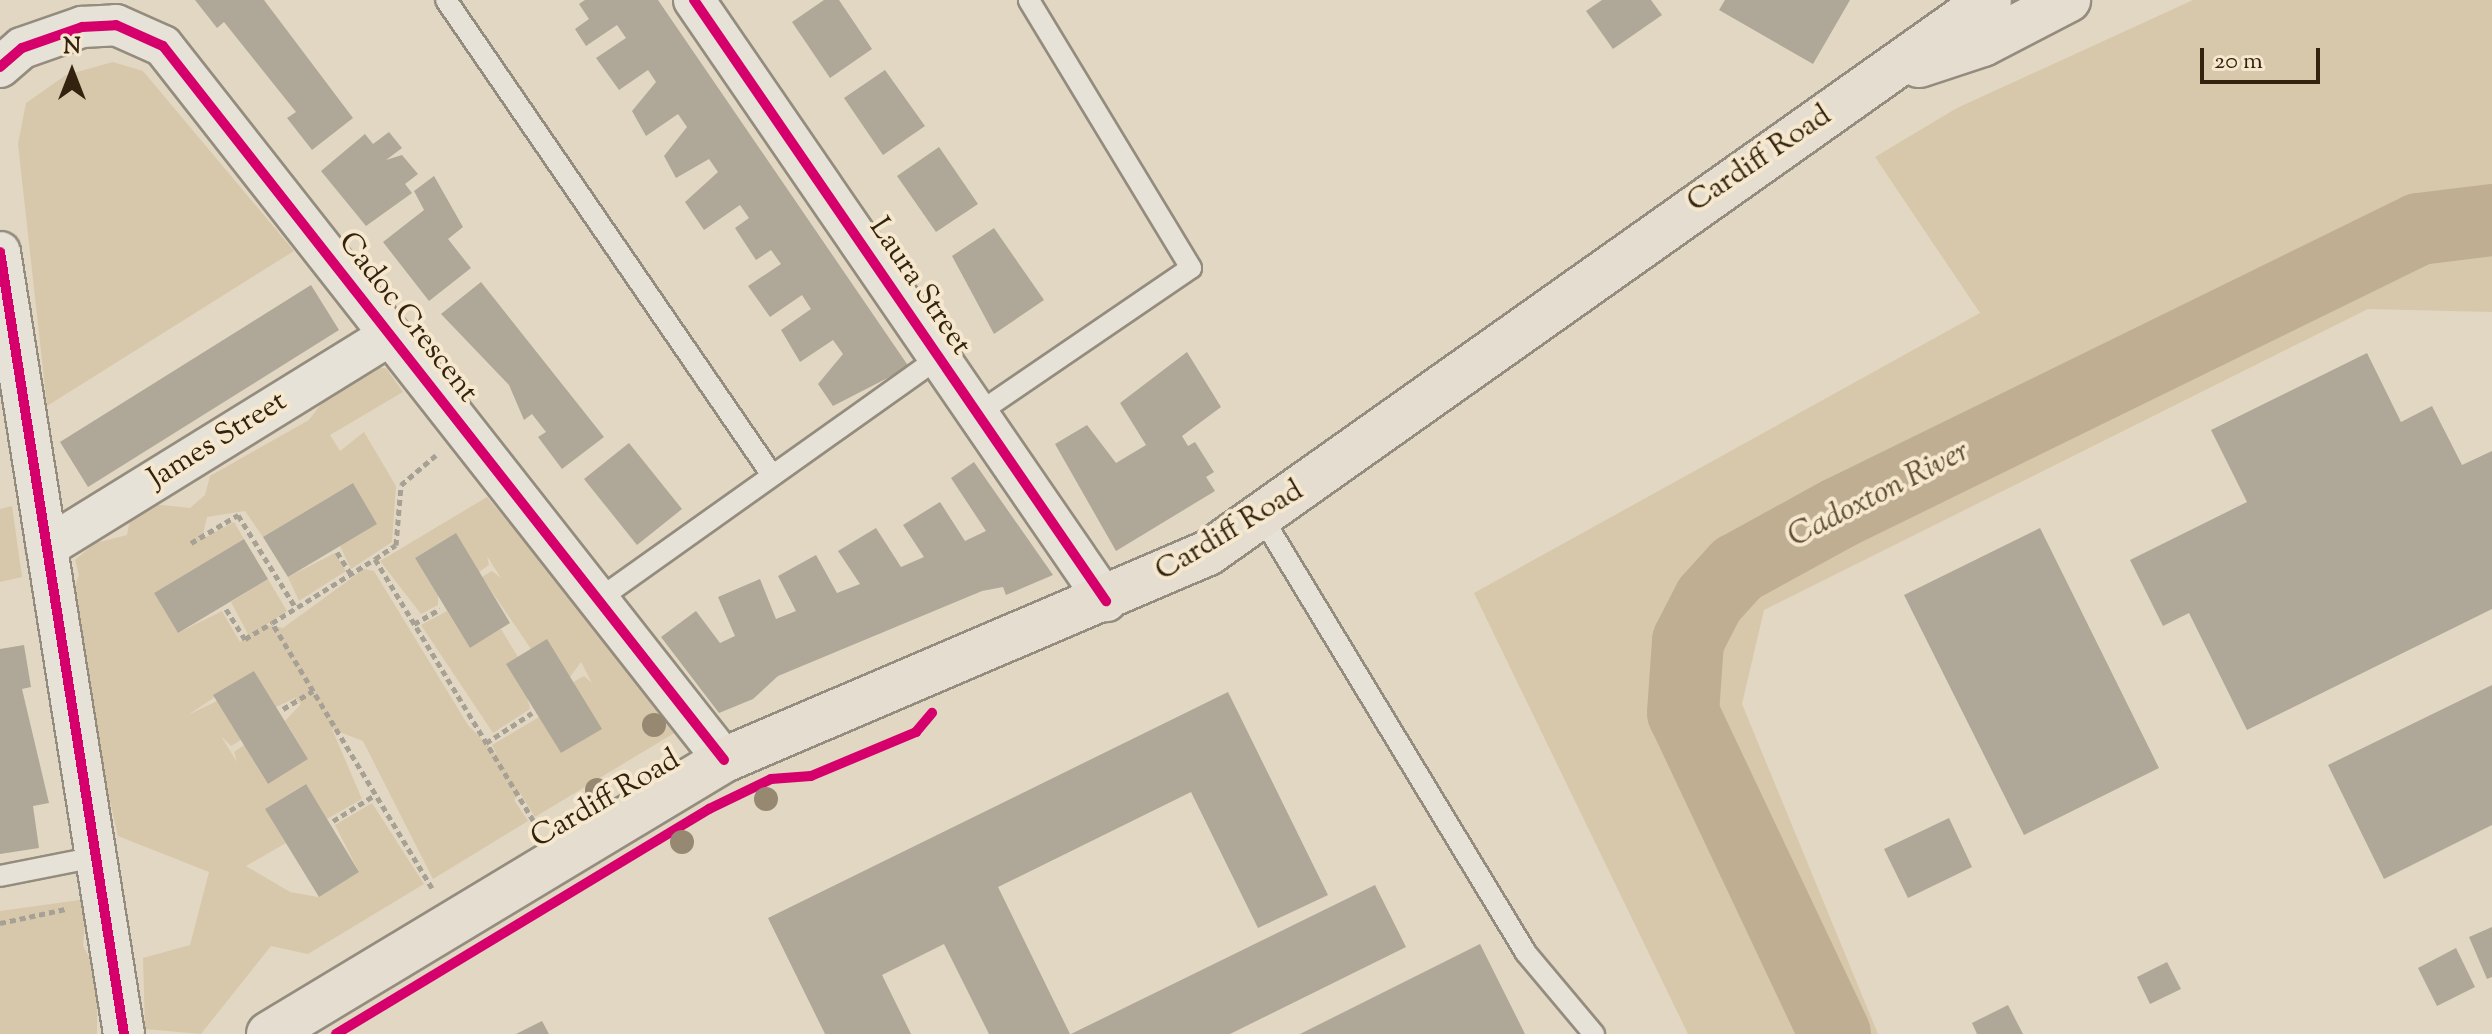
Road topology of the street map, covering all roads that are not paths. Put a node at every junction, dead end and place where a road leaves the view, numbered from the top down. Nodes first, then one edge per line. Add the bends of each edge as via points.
1 (446, 0) edge
2 (694, 0) edge
3 (1029, 0) edge
4 (1989, 0) edge
5 (2068, 0) edge
6 (0, 67) edge
7 (1886, 76) junction
8 (0, 252) edge
9 (389, 336) junction
10 (938, 358) junction
11 (977, 414) junction
12 (772, 475) junction
13 (1263, 519) junction
14 (47, 547) junction
15 (599, 599) junction
16 (1106, 601) junction
17 (724, 760) junction
18 (96, 857) junction
19 (0, 876) edge
20 (124, 1034) edge
21 (269, 1034) edge
22 (1594, 1034) edge

1 - 12 lane
2 - 10 street, Laura Street
3 - 11 lane via 1191,268
4 - 7 main road, Cardiff Road
5 - 7 main road, Cardiff Road via 1983,44
6 - 9 street, Cadoc Crescent via 22,48 82,27 116,25 163,46
7 - 13 main road, Cardiff Road via 1687,209
8 - 14 street
9 - 14 street, James Street
9 - 15 street, Cadoc Crescent
10 - 11 street, Laura Street
10 - 12 lane
11 - 16 street, Laura Street
12 - 15 lane
13 - 16 main road, Cardiff Road
13 - 22 lane via 1526,953
14 - 18 street
15 - 17 street, Cadoc Crescent
16 - 17 main road, Cardiff Road
17 - 21 main road, Cardiff Road via 555,857
18 - 19 lane
18 - 20 street

